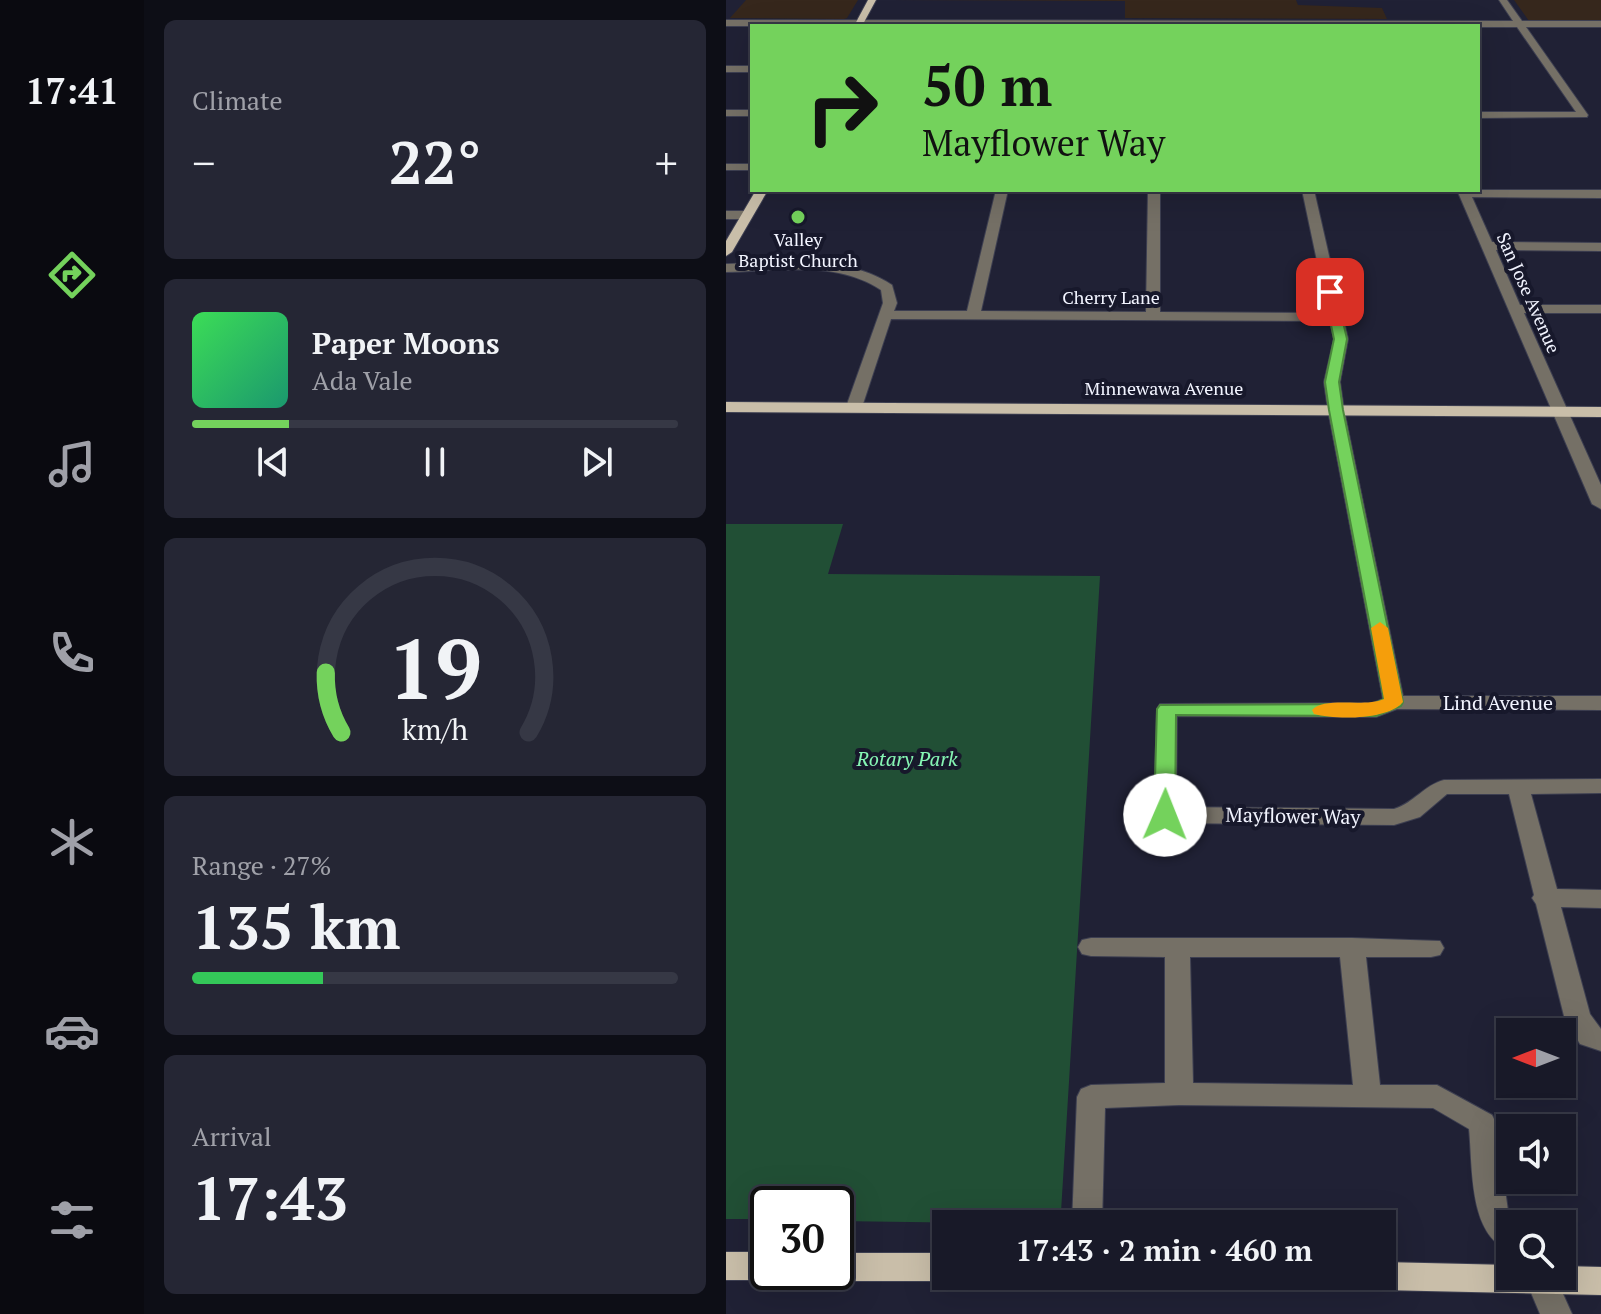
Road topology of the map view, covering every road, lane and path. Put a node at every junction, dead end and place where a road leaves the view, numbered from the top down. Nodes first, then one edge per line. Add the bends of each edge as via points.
1 (872, 0) edge
2 (1503, 0) edge
3 (726, 23) edge
4 (792, 24) edge
5 (860, 24) edge
6 (1480, 24) edge
7 (1520, 24) junction
8 (1601, 24) edge
9 (726, 69) edge
10 (750, 69) edge
11 (726, 113) edge
12 (750, 113) edge
13 (1480, 115) edge
14 (726, 167) edge
15 (750, 167) edge
16 (761, 192) edge
17 (1002, 192) edge
18 (1154, 192) edge
19 (1308, 192) edge
20 (1464, 192) edge
21 (1601, 194) edge
22 (726, 215) edge
23 (747, 215) junction
24 (1488, 246) junction
25 (1601, 247) edge
26 (726, 252) edge
27 (726, 268) edge
28 (1515, 309) junction
29 (1601, 309) edge
30 (887, 315) junction
31 (973, 316) junction
32 (1153, 317) junction
33 (1336, 317) junction
34 (726, 407) edge
35 (854, 407) junction
36 (1336, 410) junction
37 (1560, 411) junction
38 (1601, 412) edge
39 (1601, 504) edge
40 (1394, 702) junction
41 (1601, 703) edge
42 (1518, 786) junction
43 (1601, 786) edge
44 (1544, 898) junction
45 (1601, 899) edge
46 (1091, 947) dead end
47 (1177, 947) junction
48 (1352, 947) junction
49 (1431, 948) dead end
50 (1601, 1040) edge
51 (1179, 1094) junction
52 (1368, 1097) junction
53 (1087, 1210) edge
54 (1496, 1219) edge
55 (726, 1266) edge
56 (750, 1266) edge
57 (854, 1267) edge
58 (932, 1267) edge
59 (1396, 1276) edge
60 (1496, 1277) edge
61 (1576, 1280) edge
62 (1601, 1281) edge
63 (1545, 1290) edge
64 (1556, 1314) edge

1 - 5 main road
2 - 7 street
3 - 4 street
6 - 7 street
7 - 8 street
7 - 13 street via 1584,112
9 - 10 street
11 - 12 street
14 - 15 street
16 - 23 main road
17 - 31 street
18 - 32 street
19 - 33 street
20 - 21 street
20 - 24 street, San Jose Avenue
22 - 23 street
23 - 26 main road
24 - 25 street
24 - 28 street, San Jose Avenue
27 - 30 street via 857,272 887,288
28 - 29 street
28 - 37 street, San Jose Avenue
30 - 31 street, Cherry Lane
30 - 35 street
31 - 32 street, Cherry Lane
32 - 33 street, Cherry Lane
33 - 36 street via 1341,339 1332,382
34 - 35 main road, Minnewawa Avenue
35 - 36 main road, Minnewawa Avenue
36 - 37 main road, Minnewawa Avenue
36 - 40 street
37 - 38 main road, Minnewawa Avenue
37 - 39 street, San Jose Avenue
40 - 41 street, Lind Avenue
40 - 42 street, Mayflower Way via 1376,710 1167,709 1165,815 1394,817 1419,809 1444,787
42 - 43 street, Mayflower Way
42 - 44 street
44 - 45 street
44 - 50 street via 1577,1016 1589,1036
46 - 47 street
47 - 48 street
47 - 51 street
48 - 49 street
48 - 52 street
51 - 52 street
51 - 53 street via 1091,1097
52 - 54 street via 1437,1097 1482,1123
55 - 56 main road
57 - 58 main road
59 - 60 main road
61 - 62 main road
63 - 64 street

